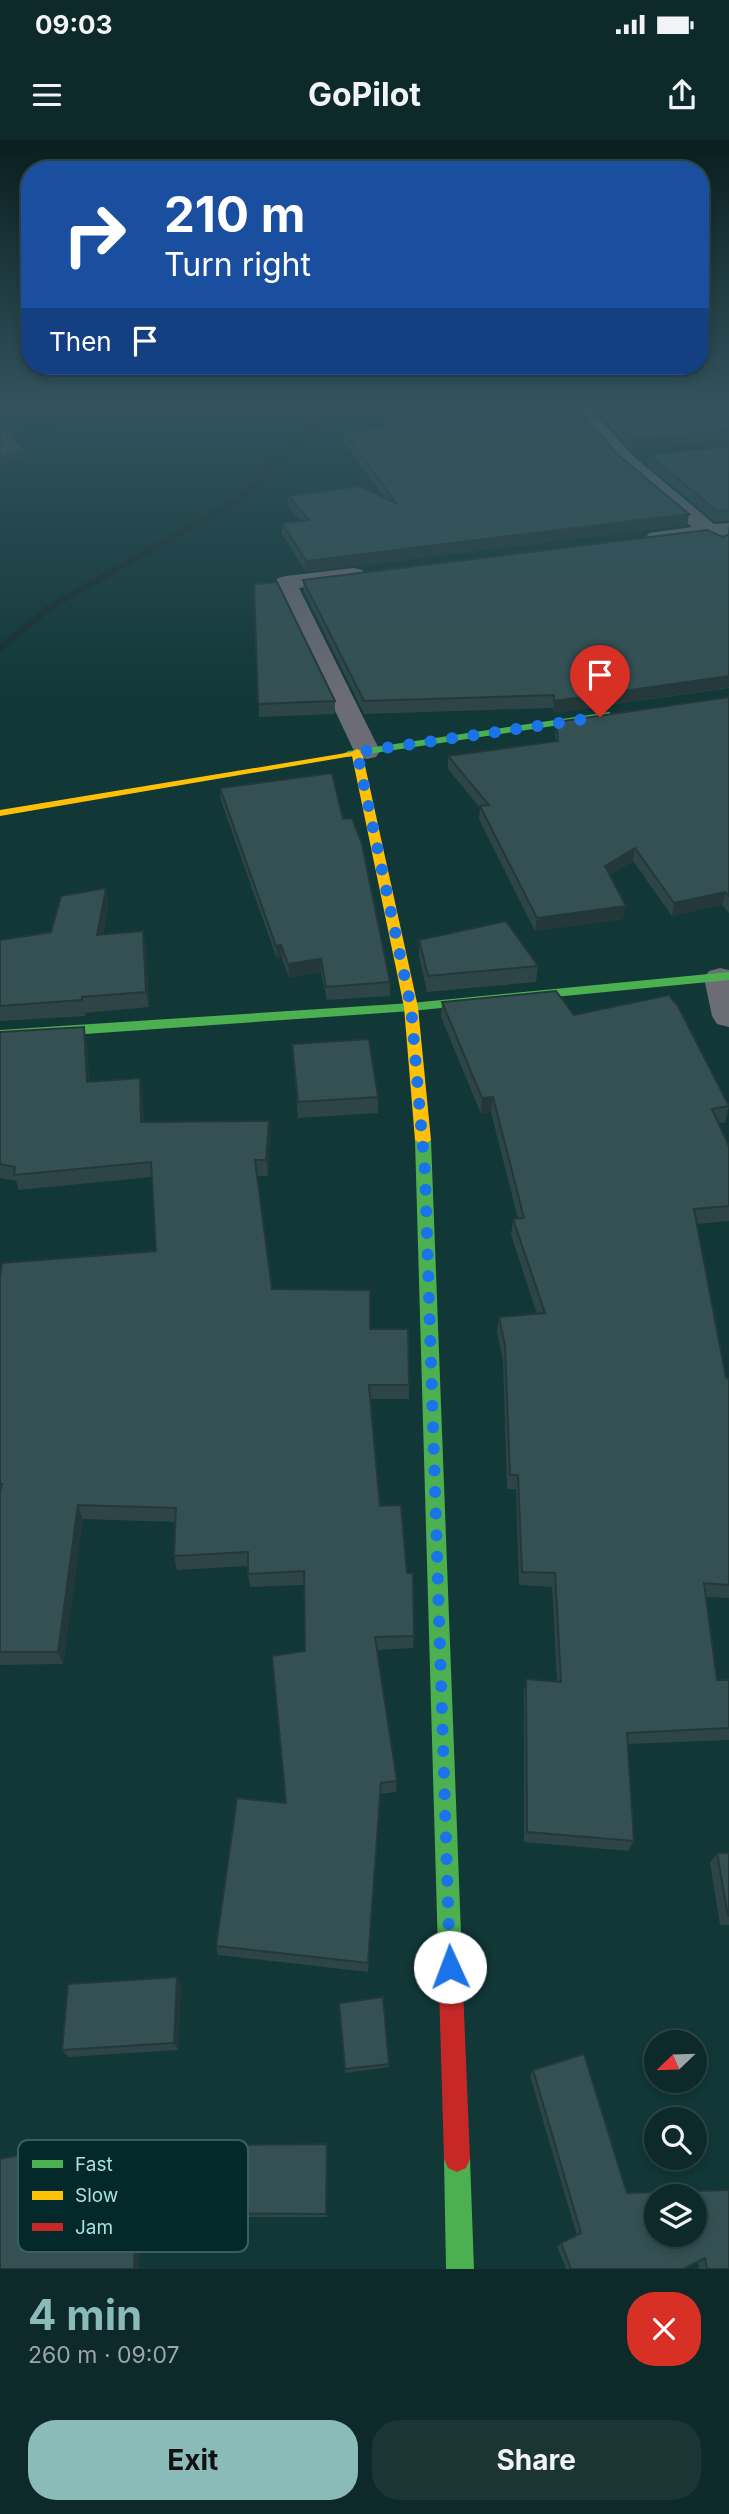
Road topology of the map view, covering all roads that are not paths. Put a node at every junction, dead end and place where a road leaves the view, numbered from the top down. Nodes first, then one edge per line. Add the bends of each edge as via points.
1 (684, 503) edge
2 (719, 530) edge
3 (641, 539) edge
4 (729, 549) edge
5 (382, 572) edge
6 (622, 714) edge
7 (362, 752) junction
8 (0, 813) edge
9 (724, 977) edge
10 (411, 1007) junction
11 (729, 1016) edge
12 (0, 1035) edge
13 (460, 2269) edge

1 - 2 street
2 - 3 street
2 - 4 street
5 - 7 street via 286,583
6 - 7 street
7 - 8 street
7 - 10 street
9 - 10 street
9 - 11 street
10 - 12 street
10 - 13 street via 425,1172

